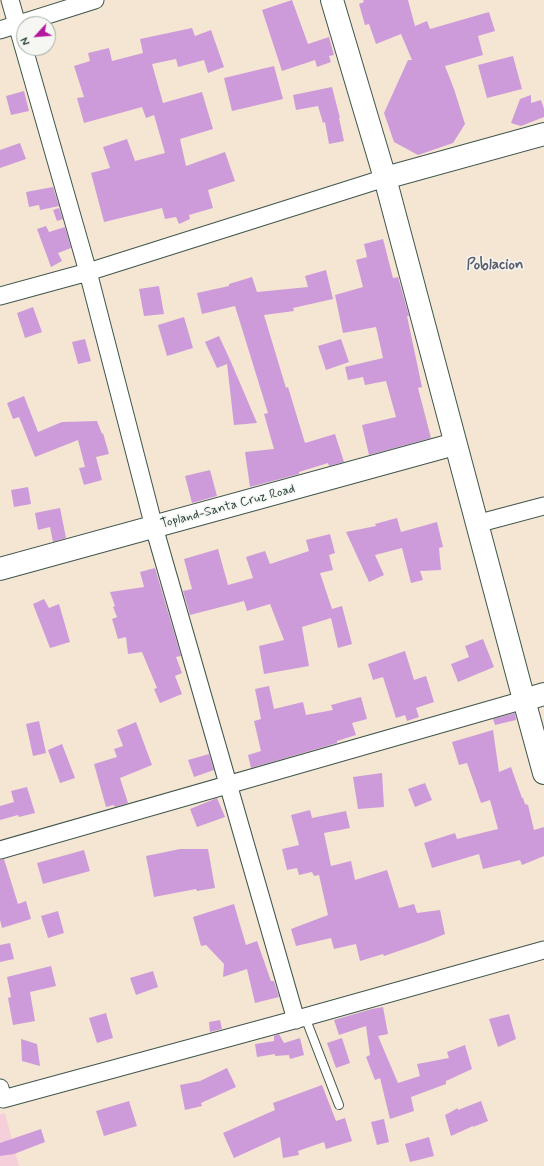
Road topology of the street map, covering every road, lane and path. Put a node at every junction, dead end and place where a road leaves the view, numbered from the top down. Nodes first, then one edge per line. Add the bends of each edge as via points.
1 (10, 0) edge
2 (95, 0) edge
3 (332, 0) edge
4 (8, 27) edge
5 (544, 134) edge
6 (384, 178) junction
7 (88, 272) junction
8 (0, 296) edge
9 (455, 444) junction
10 (544, 506) edge
11 (476, 524) junction
12 (154, 527) junction
13 (0, 569) edge
14 (544, 694) edge
15 (524, 700) junction
16 (544, 772) edge
17 (229, 785) junction
18 (0, 850) edge
19 (544, 950) edge
20 (301, 1019) junction
21 (1, 1095) edge
22 (339, 1105) dead end

1 - 4 street
2 - 4 street
3 - 6 main road
4 - 7 street
5 - 6 main road
6 - 7 street
6 - 9 main road
7 - 8 street
7 - 12 street
9 - 11 main road
9 - 12 main road, Topland-Santa Cruz Road
10 - 11 street
11 - 15 main road
12 - 13 main road, Topland-Santa Cruz Road
12 - 17 street
14 - 15 main road
15 - 16 main road
15 - 17 street
17 - 18 street
17 - 20 street
19 - 20 street
20 - 21 street
20 - 22 lane

